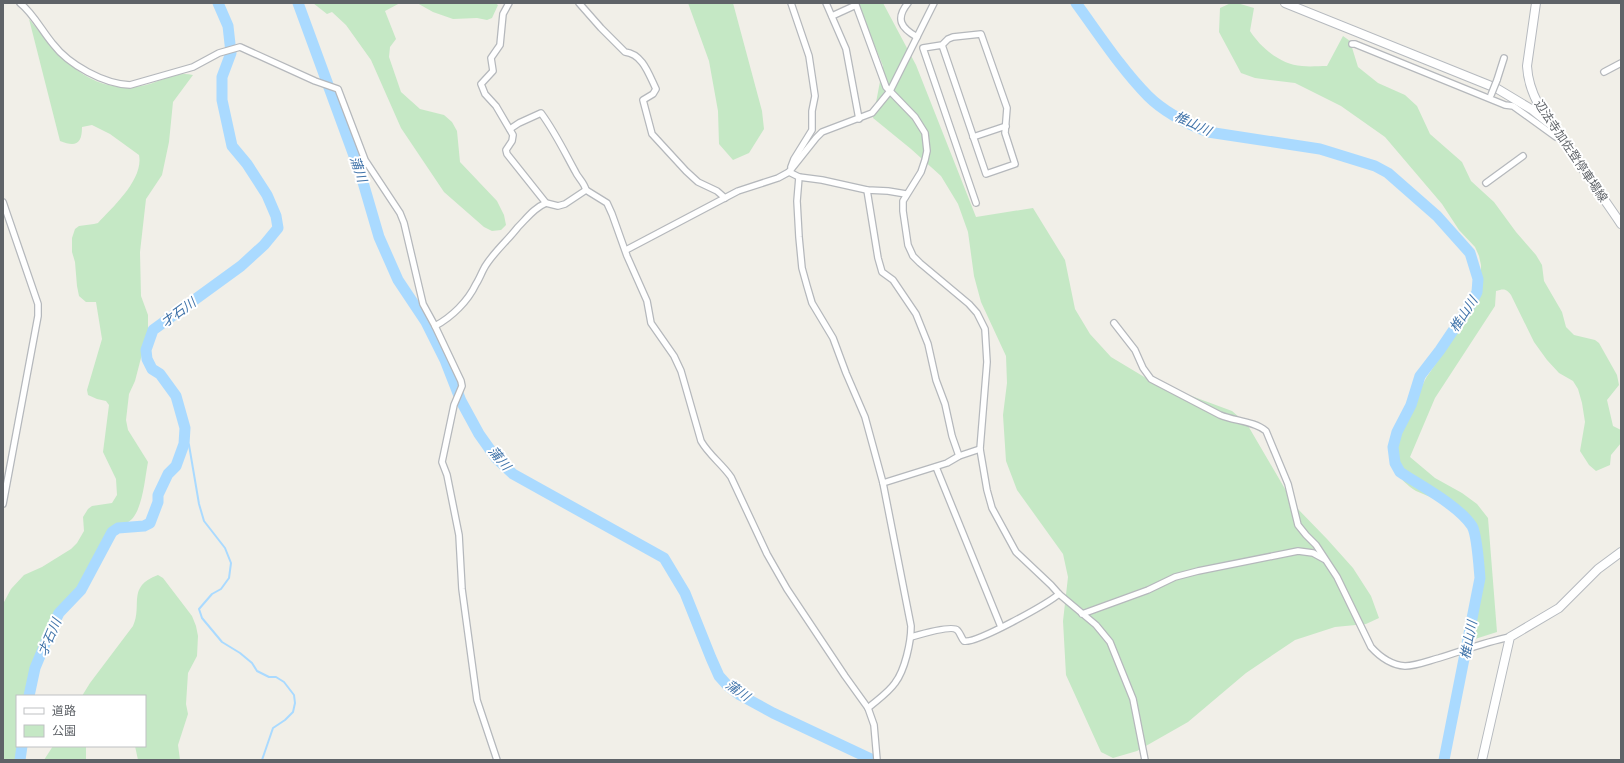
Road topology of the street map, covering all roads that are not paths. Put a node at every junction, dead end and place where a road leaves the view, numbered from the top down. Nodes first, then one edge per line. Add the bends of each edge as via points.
1 (20, 3) edge
2 (508, 3) edge
3 (579, 3) edge
4 (791, 3) edge
5 (826, 3) edge
6 (908, 3) edge
7 (934, 3) edge
8 (1285, 3) edge
9 (1536, 3) edge
10 (832, 16) junction
11 (917, 37) junction
12 (914, 43) junction
13 (1352, 44) dead end
14 (942, 45) junction
15 (923, 48) junction
16 (1504, 58) dead end
17 (1621, 63) edge
18 (1604, 72) dead end
19 (890, 91) junction
20 (1490, 96) junction
21 (859, 119) junction
22 (1550, 125) junction
23 (1006, 126) junction
24 (510, 129) junction
25 (974, 137) junction
26 (1561, 138) junction
27 (1523, 156) dead end
28 (789, 172) junction
29 (799, 177) junction
30 (1486, 183) dead end
31 (586, 190) junction
32 (867, 190) junction
33 (906, 194) junction
34 (726, 198) junction
35 (3, 202) edge
36 (546, 203) junction
37 (976, 203) dead end
38 (1621, 224) edge
39 (626, 250) junction
40 (1114, 323) dead end
41 (435, 326) junction
42 (980, 449) junction
43 (959, 456) junction
44 (936, 467) junction
45 (883, 483) junction
46 (3, 504) edge
47 (1621, 552) edge
48 (1326, 560) junction
49 (1059, 594) junction
50 (1082, 614) junction
51 (1001, 627) junction
52 (1510, 636) junction
53 (911, 637) junction
54 (868, 708) junction
55 (877, 758) edge
56 (497, 760) edge
57 (1145, 760) edge
58 (1482, 760) edge

1 - 41 street via 62,54 89,72 119,85 130,85 193,67 219,53 240,47 338,89 360,150 404,223 421,298
2 - 24 street via 503,14 500,45 491,58 493,71 481,84 485,94
3 - 34 street via 625,52 642,60 656,89 643,100 652,134 698,182
4 - 28 street via 809,56 815,96 812,130 794,158
5 - 10 street
6 - 11 street via 902,9 900,20 906,31
7 - 11 street
8 - 22 street via 1496,88 1531,109
9 - 22 street, 辺法寺加佐登停車場線 via 1528,75 1536,102
10 - 19 street via 856,5 886,87
10 - 21 street via 849,60
11 - 12 street
12 - 15 street
12 - 19 street
13 - 20 street
14 - 15 street
14 - 23 street via 953,37 981,34 1007,108
14 - 25 street
15 - 37 street
16 - 20 street, bridge
17 - 18 street
19 - 21 street via 872,113
19 - 33 street via 915,117 925,133 925,160 921,172
20 - 26 street via 1517,108
21 - 28 street via 822,132
22 - 26 street, 辺法寺加佐登停車場線
23 - 25 street
23 - 25 street via 1005,133 1015,164 986,174
24 - 31 street via 541,113 553,129
24 - 36 street via 513,135 506,150 507,154
26 - 38 street, 辺法寺加佐登停車場線
27 - 30 street
28 - 29 street
28 - 34 street
29 - 32 street
29 - 45 street via 797,201 802,268 812,303 833,338 865,417
31 - 36 street via 565,204 558,206
31 - 39 street via 607,203
32 - 33 street
32 - 43 street via 881,269 893,280 916,314 928,344
33 - 42 street via 903,210 908,245 913,256 969,304 985,329 987,362
34 - 39 street
35 - 46 street via 38,304 38,316
36 - 41 street via 538,206 494,255 459,307 446,320
39 - 54 street via 647,301 651,323 674,356 681,371 701,441 731,477 767,554 787,589
40 - 48 street via 1155,382 1220,415 1261,426 1266,431 1288,484 1298,525
41 - 56 street via 462,386 454,405 442,462 459,535 462,589 476,700
42 - 43 street
42 - 49 street via 992,508 1011,545
43 - 44 street
44 - 45 street
44 - 51 street
45 - 53 street
47 - 52 street via 1558,608
48 - 50 street via 1313,553 1298,551 1198,571 1175,577 1148,590
48 - 52 street via 1371,647 1378,655 1391,662 1406,666 1421,664
49 - 50 street
49 - 51 street
50 - 57 street via 1096,625 1110,642 1133,699
51 - 53 street via 966,642 954,628
52 - 58 street
53 - 54 street via 899,676 889,690
54 - 55 street via 874,725

